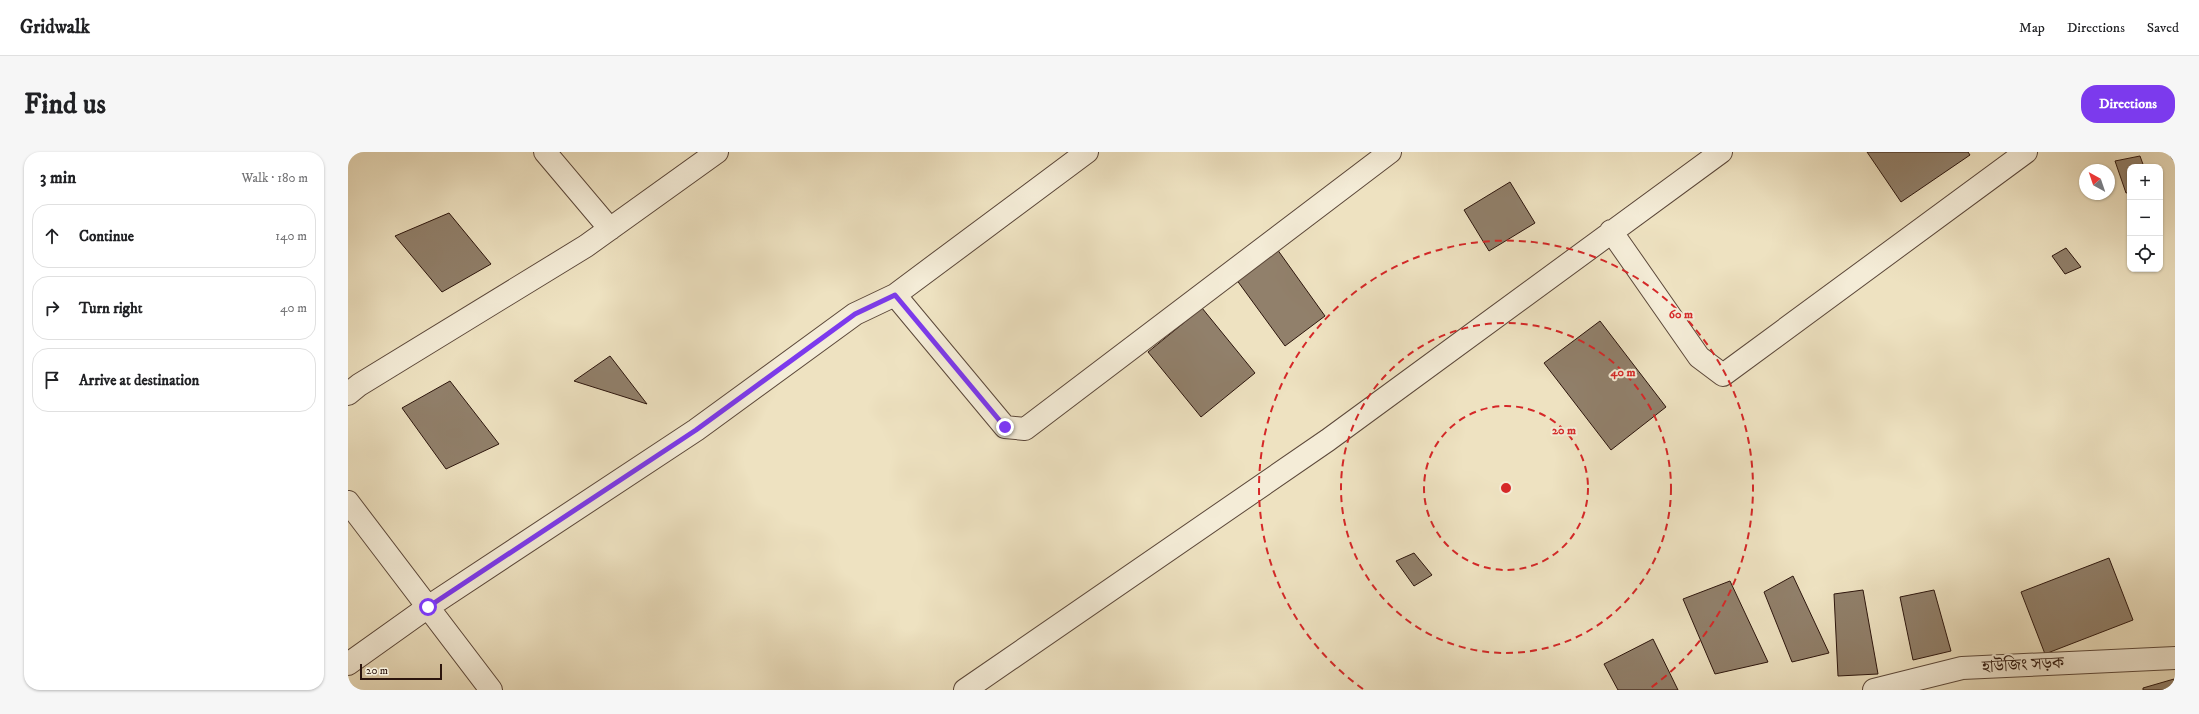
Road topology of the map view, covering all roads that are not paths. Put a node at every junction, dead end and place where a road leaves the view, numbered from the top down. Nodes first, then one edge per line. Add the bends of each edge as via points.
1 (545, 152) edge
2 (717, 152) edge
3 (1087, 152) edge
4 (1390, 152) edge
5 (1721, 152) edge
6 (2026, 152) edge
7 (610, 229) junction
8 (1611, 231) junction
9 (895, 295) junction
10 (348, 394) edge
11 (348, 502) edge
12 (428, 607) junction
13 (2175, 658) edge
14 (348, 664) edge
15 (491, 690) edge
16 (965, 690) edge
17 (1874, 690) edge

1 - 7 street
2 - 7 street
3 - 9 street
4 - 9 street via 1024,429 1005,427
5 - 8 street
6 - 8 street via 1723,375 1699,357
7 - 10 street
8 - 16 street via 1328,440
9 - 12 street via 855,314 696,430
11 - 12 street
12 - 14 street
12 - 15 street
13 - 17 street, হাউজিং সড়ক via 1962,668

